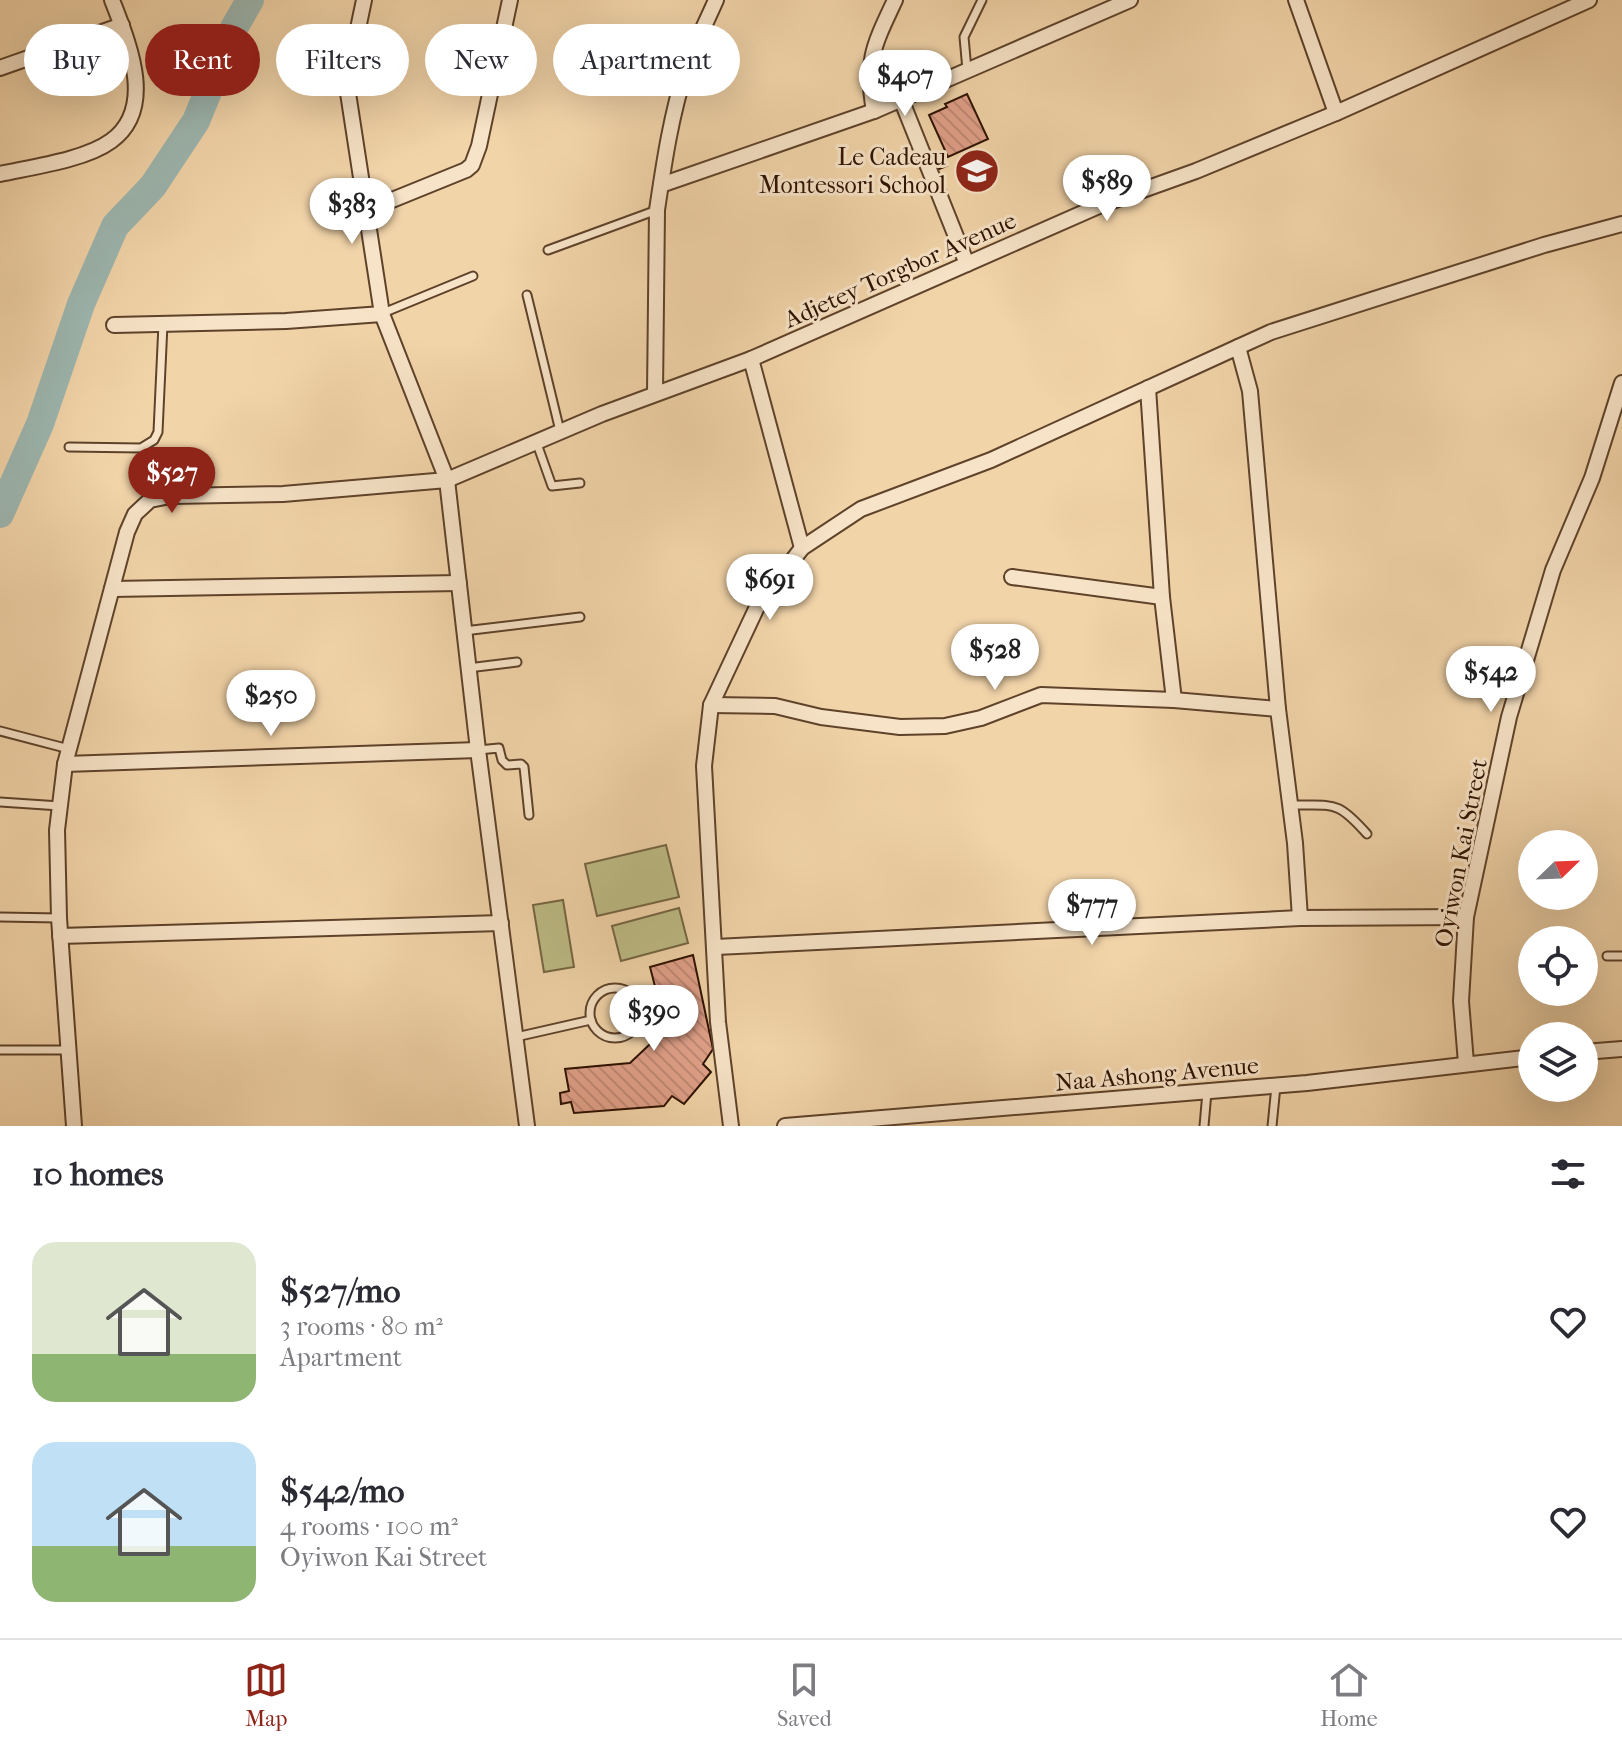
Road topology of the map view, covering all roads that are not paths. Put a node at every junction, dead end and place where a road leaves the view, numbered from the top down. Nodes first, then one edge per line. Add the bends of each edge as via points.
1 (112, 0) edge
2 (364, 0) edge
3 (510, 0) edge
4 (716, 0) edge
5 (895, 0) edge
6 (982, 0) edge
7 (1130, 0) edge
8 (1296, 0) edge
9 (1589, 0) edge
10 (122, 24) edge
11 (129, 53) edge
12 (24, 60) edge
13 (0, 68) edge
14 (967, 70) junction
15 (901, 99) junction
16 (874, 111) junction
17 (1336, 113) junction
18 (0, 174) edge
19 (661, 185) junction
20 (657, 210) junction
21 (365, 211) junction
22 (1622, 224) edge
23 (548, 250) dead end
24 (967, 264) junction
25 (473, 276) dead end
26 (527, 295) dead end
27 (382, 314) junction
28 (163, 324) junction
29 (114, 325) dead end
30 (1238, 347) junction
31 (751, 359) junction
32 (1622, 383) edge
33 (1148, 388) junction
34 (655, 393) junction
35 (560, 431) junction
36 (536, 441) junction
37 (69, 447) dead end
38 (447, 480) junction
39 (580, 483) dead end
40 (802, 548) junction
41 (1012, 577) dead end
42 (459, 583) junction
43 (112, 589) junction
44 (1162, 597) junction
45 (580, 617) dead end
46 (464, 631) junction
47 (517, 662) dead end
48 (468, 668) junction
49 (1174, 700) junction
50 (711, 705) junction
51 (1278, 709) junction
52 (0, 731) edge
53 (69, 749) junction
54 (478, 750) junction
55 (65, 764) junction
56 (0, 802) edge
57 (1290, 805) junction
58 (60, 806) junction
59 (529, 815) dead end
60 (1367, 834) dead end
61 (0, 917) edge
62 (1466, 917) junction
63 (59, 918) junction
64 (1300, 918) junction
65 (501, 923) junction
66 (60, 936) junction
67 (716, 947) junction
68 (1607, 956) dead end
69 (1622, 956) edge
70 (591, 1020) junction
71 (516, 1037) junction
72 (1622, 1049) edge
73 (0, 1050) edge
74 (68, 1050) junction
75 (1598, 1051) edge
76 (1518, 1058) edge
77 (1466, 1063) junction
78 (1276, 1086) junction
79 (1207, 1092) junction
80 (74, 1126) edge
81 (527, 1126) edge
82 (731, 1126) edge
83 (785, 1126) edge
84 (1204, 1126) edge
85 (1272, 1126) edge

1 - 10 street
2 - 21 street via 348,93
3 - 21 street via 472,165
4 - 19 street via 676,101
5 - 16 street via 873,48 869,83
6 - 14 lane via 964,37
7 - 14 street
8 - 17 street
9 - 17 street, Adjetey Torgbor Avenue
11 - 18 street via 137,85 127,127 83,154
12 - 13 street
14 - 15 street
15 - 16 street
15 - 24 street
16 - 19 street
17 - 24 street, Adjetey Torgbor Avenue
19 - 20 street
20 - 23 lane
20 - 34 street
21 - 27 street
22 - 30 street via 1271,332
24 - 31 street, Adjetey Torgbor Avenue
25 - 27 lane
26 - 35 lane
27 - 28 street
27 - 38 street
28 - 29 street
28 - 37 lane via 154,440 141,448
30 - 33 street
30 - 51 street via 1250,391
31 - 34 street, Adjetey Torgbor Avenue
31 - 40 street
32 - 62 street, Oyiwon Kai Street via 1592,478 1553,570 1509,717
33 - 40 street via 991,460 861,509
33 - 44 street
34 - 35 street, Adjetey Torgbor Avenue
35 - 36 street, Adjetey Torgbor Avenue
36 - 38 street, Adjetey Torgbor Avenue
36 - 39 lane via 552,486
38 - 42 street
38 - 43 street, Adjetey Torgbor Avenue via 150,500 135,514 127,532
40 - 50 street via 757,607
41 - 44 street
42 - 43 street
42 - 46 street
43 - 53 street
44 - 49 street
45 - 46 lane
46 - 48 street
47 - 48 lane
48 - 54 street
49 - 50 street via 1041,695 981,718 900,727 775,706
49 - 51 street
50 - 67 street via 704,766
51 - 57 street
52 - 53 lane
53 - 55 street
54 - 55 street
54 - 59 lane via 495,746 507,765 524,767
54 - 65 street
55 - 58 street
56 - 58 lane
57 - 60 lane via 1337,806
57 - 64 street
58 - 63 street
61 - 63 lane
62 - 64 street
62 - 77 street, Oyiwon Kai Street via 1461,1001
63 - 66 street
64 - 67 street
65 - 66 street
65 - 71 street
66 - 74 street
67 - 82 street via 718,1022
68 - 69 lane
70 - 70 lane via 600,1033 622,1037 635,1028 639,1006 630,993 608,989 595,998
70 - 71 lane
71 - 81 street
72 - 75 street
73 - 74 lane
74 - 80 street
76 - 77 street, Naa Ashong Avenue
77 - 78 street, Naa Ashong Avenue
78 - 79 street, Naa Ashong Avenue
78 - 85 lane
79 - 83 street, Naa Ashong Avenue
79 - 84 lane

